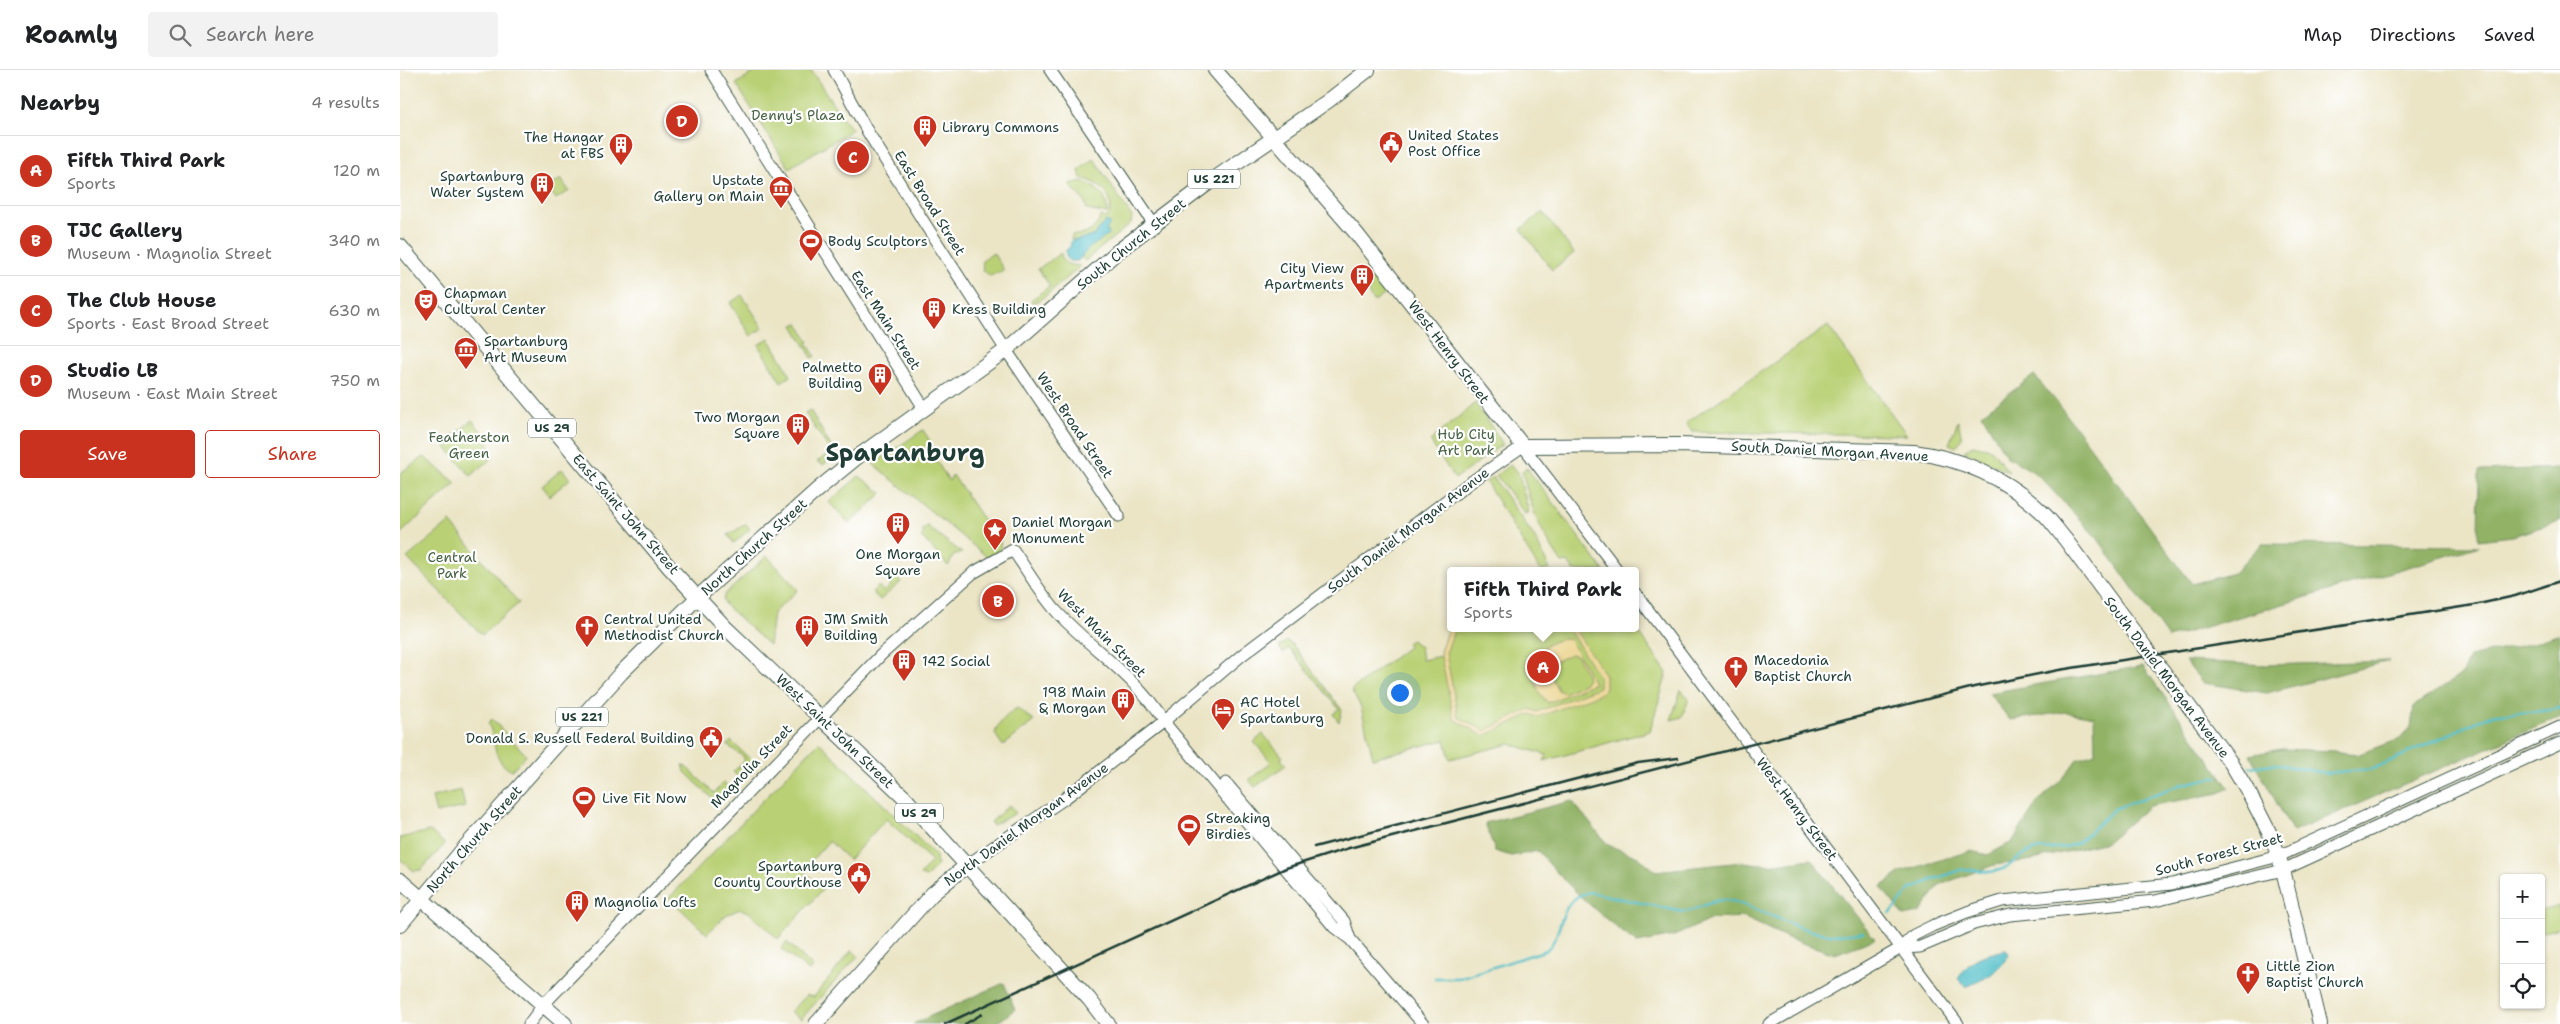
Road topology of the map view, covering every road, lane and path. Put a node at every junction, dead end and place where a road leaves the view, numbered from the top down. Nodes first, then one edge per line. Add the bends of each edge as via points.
1 (711, 70) edge
2 (834, 70) edge
3 (1050, 70) edge
4 (1216, 70) edge
5 (1368, 70) edge
6 (1275, 137) junction
7 (1154, 224) junction
8 (400, 246) edge
9 (1006, 350) junction
10 (924, 408) junction
11 (1523, 446) junction
12 (1119, 516) dead end
13 (1013, 550) joint
14 (1615, 567) edge
15 (698, 597) junction
16 (1639, 598) edge
17 (820, 716) junction
18 (1166, 719) junction
19 (2560, 727) edge
20 (2560, 743) edge
21 (2281, 863) junction
22 (967, 865) junction
23 (400, 880) edge
24 (422, 898) junction
25 (400, 926) edge
26 (1900, 948) junction
27 (543, 1005) junction
28 (529, 1024) edge
29 (564, 1024) edge
30 (816, 1024) edge
31 (1108, 1024) edge
32 (1423, 1024) edge
33 (1769, 1024) edge
34 (1958, 1024) edge
35 (2320, 1024) edge

1 - 10 street, East Main Street
2 - 9 street, East Broad Street via 900,184
3 - 7 street
4 - 6 main road, West Henry Street
5 - 6 main road, South Church Street / US 221 via 1328,102
6 - 7 main road, South Church Street / US 221
6 - 11 main road, West Henry Street via 1410,299
7 - 9 main road, South Church Street / US 221
8 - 15 main road, East Saint John Street / US 29 via 595,480
9 - 10 main road, South Church Street / US 221
9 - 12 street, West Broad Street
10 - 15 main road, North Church Street / US 221 via 848,464
11 - 14 street, West Henry Street
11 - 18 street, South Daniel Morgan Avenue via 1250,650
11 - 21 main road, South Daniel Morgan Avenue via 1678,445 1914,452 1950,459 1993,476 2031,503 2065,539 2231,763 2260,813
13 - 17 street, Magnolia Street via 973,573
13 - 18 street, West Main Street via 1057,612
15 - 17 main road, West Saint John Street / US 29 via 725,627
15 - 24 main road, North Church Street / US 221 via 621,673
16 - 26 street, West Henry Street
17 - 22 main road, West Saint John Street / US 29 via 903,796
17 - 27 street, Magnolia Street
18 - 22 street, North Daniel Morgan Avenue via 1064,799
18 - 32 street, West Main Street via 1334,927 1350,939
19 - 21 street, South Forest Street
20 - 21 street, South Forest Street
21 - 26 street, South Forest Street via 2172,884 2002,902 1932,926 1914,935
21 - 35 main road, South Daniel Morgan Avenue
22 - 30 main road, North Daniel Morgan Avenue via 932,894
22 - 31 main road, West Saint John Street / US 29
23 - 24 main road
24 - 25 main road, North Church Street / US 221
24 - 27 main road
26 - 33 street, South Forest Street
26 - 34 street, West Henry Street
27 - 28 street, Magnolia Street
27 - 29 main road

